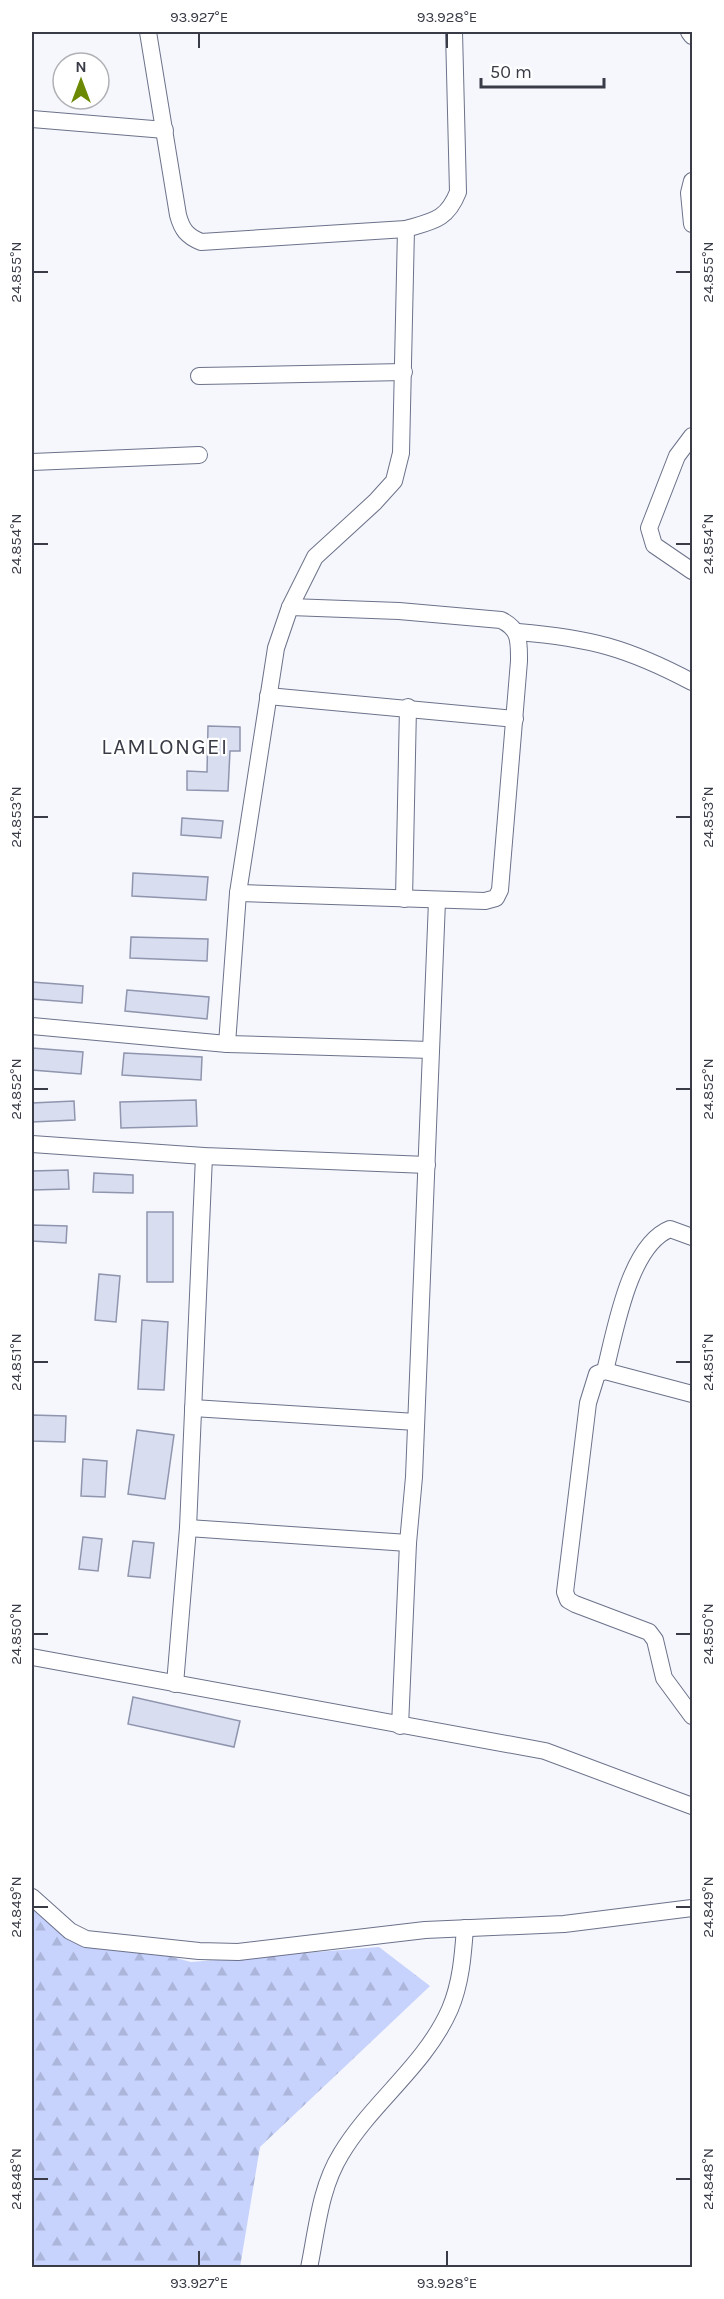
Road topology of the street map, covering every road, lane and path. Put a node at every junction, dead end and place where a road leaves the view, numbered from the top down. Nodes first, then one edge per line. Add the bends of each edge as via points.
1 (148, 32) edge
2 (454, 32) edge
3 (689, 32) edge
4 (693, 36) edge
5 (32, 119) edge
6 (165, 130) junction
7 (693, 181) edge
8 (693, 224) edge
9 (406, 229) junction
10 (404, 372) junction
11 (199, 376) dead end
12 (693, 436) edge
13 (199, 455) dead end
14 (32, 462) edge
15 (693, 571) edge
16 (290, 607) junction
17 (518, 632) junction
18 (693, 682) edge
19 (268, 696) junction
20 (408, 707) junction
21 (514, 719) junction
22 (238, 893) junction
23 (404, 899) junction
24 (437, 902) junction
25 (32, 1026) edge
26 (227, 1044) junction
27 (431, 1050) junction
28 (32, 1144) edge
29 (204, 1156) junction
30 (427, 1165) junction
31 (693, 1237) edge
32 (604, 1371) junction
33 (693, 1394) edge
34 (193, 1408) junction
35 (416, 1422) junction
36 (188, 1528) junction
37 (408, 1543) junction
38 (32, 1657) edge
39 (175, 1684) junction
40 (693, 1716) edge
41 (400, 1726) junction
42 (693, 1806) edge
43 (32, 1897) edge
44 (693, 1908) edge
45 (465, 1928) junction
46 (309, 2268) edge

1 - 6 street
2 - 9 street via 458,192 452,208 436,220
3 - 4 street
5 - 6 street
6 - 9 street via 181,227 201,242
7 - 8 street via 689,193
9 - 10 street
10 - 11 street
10 - 16 street via 401,453 394,481 315,557
12 - 15 street via 677,456 649,528 654,545
13 - 14 street
16 - 17 street via 399,610 501,620
16 - 19 street via 276,648
17 - 18 street via 574,637 622,648
17 - 21 street
19 - 20 street
19 - 22 street
20 - 21 street
20 - 23 street
21 - 24 street via 500,890 496,898 485,902
22 - 23 street
22 - 26 street
23 - 24 street
24 - 27 street
25 - 26 street
26 - 27 street
27 - 30 street
28 - 29 street
29 - 30 street
29 - 34 street
30 - 35 street
31 - 32 street via 670,1229 652,1241 629,1285
32 - 33 street
32 - 40 street via 594,1380 588,1403 565,1592 575,1604 649,1632 655,1640 664,1678
34 - 35 street
34 - 36 street
35 - 37 street
36 - 37 street
36 - 39 street
37 - 41 street
38 - 39 street
39 - 41 street
41 - 42 street via 559,1755
43 - 45 street via 86,1940 199,1951 238,1952
44 - 45 street via 564,1924
45 - 46 street via 461,1975 450,2008 426,2051 359,2128 330,2174

